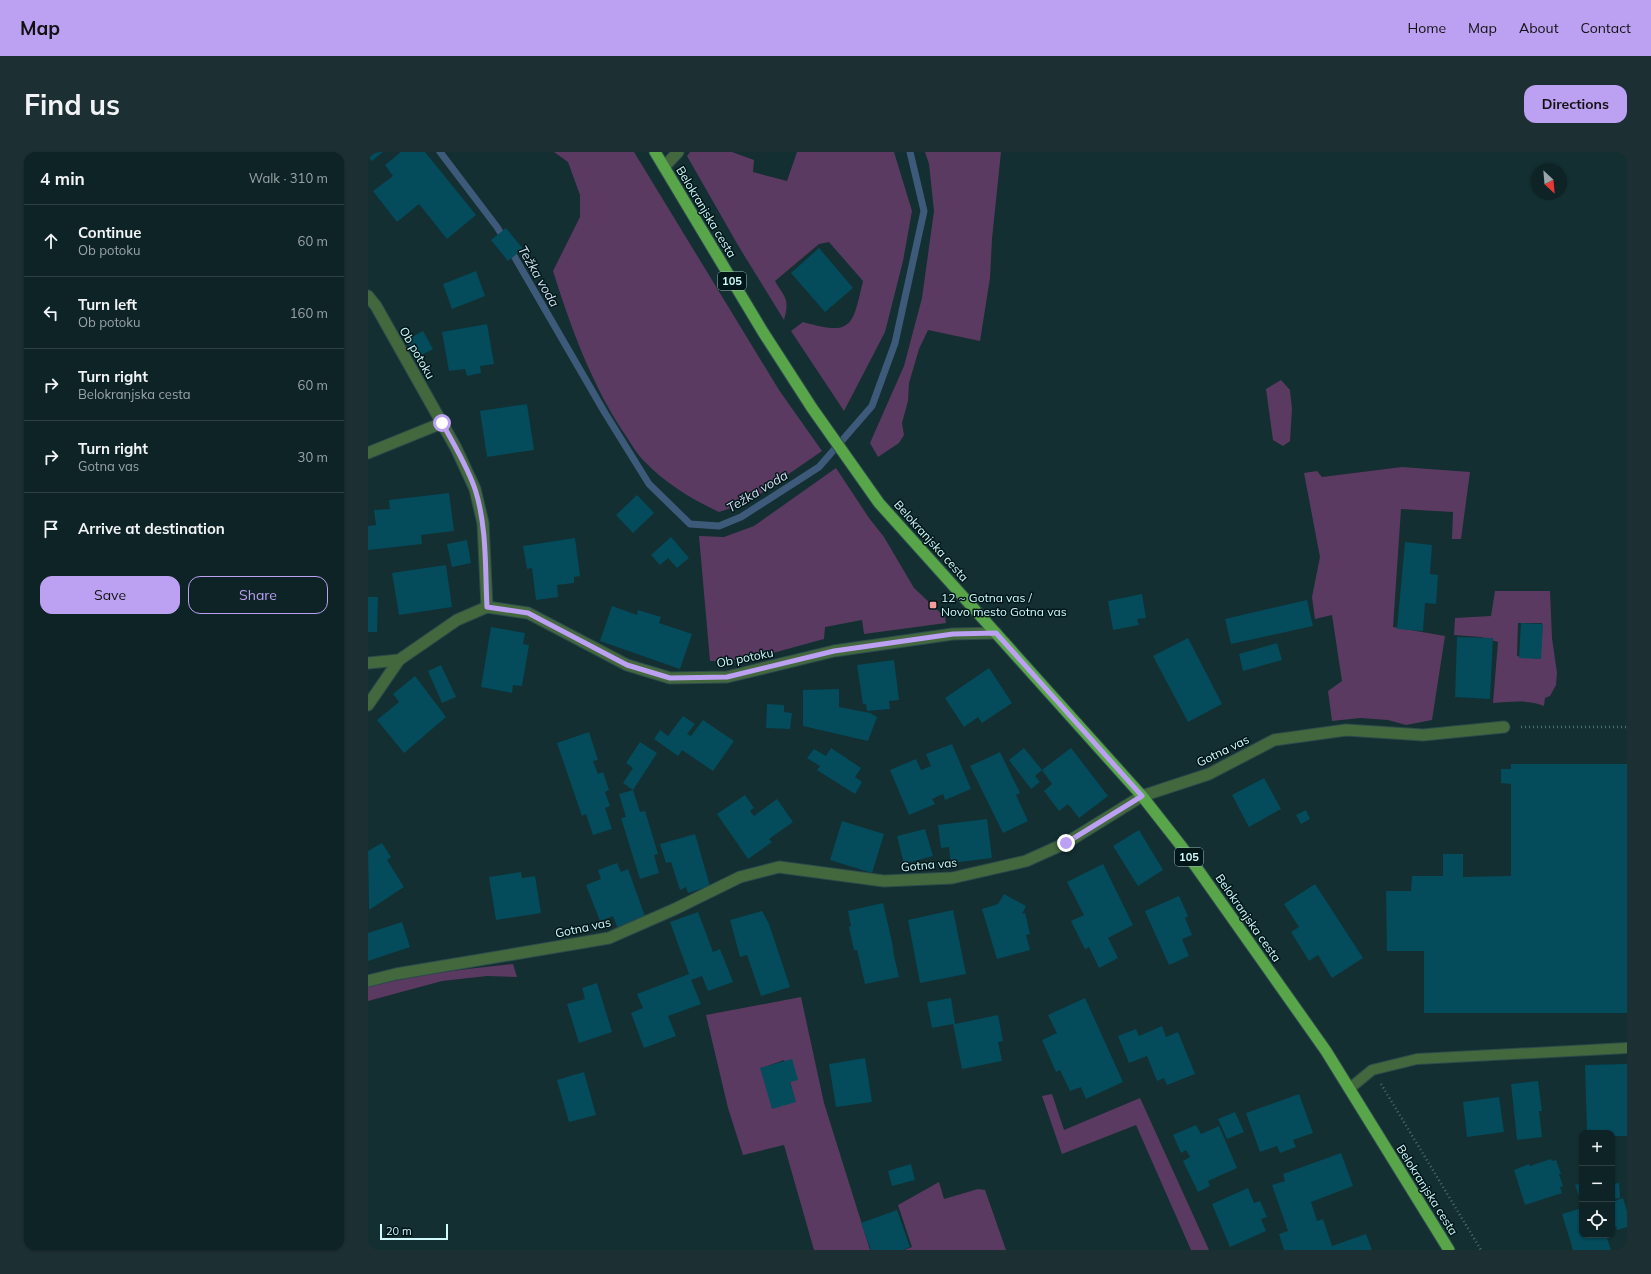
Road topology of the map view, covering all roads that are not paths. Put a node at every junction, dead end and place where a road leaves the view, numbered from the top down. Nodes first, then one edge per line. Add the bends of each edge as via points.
1 (655, 152) edge
2 (678, 152) edge
3 (664, 167) junction
4 (368, 296) edge
5 (442, 423) junction
6 (368, 453) edge
7 (487, 607) junction
8 (996, 633) junction
9 (399, 660) junction
10 (368, 663) edge
11 (368, 705) edge
12 (1504, 727) road end
13 (1142, 796) junction
14 (368, 981) edge
15 (1627, 1048) edge
16 (1349, 1089) junction
17 (1449, 1250) edge

1 - 3 main road, Belokranjska cesta / 105
2 - 3 street
3 - 8 main road, Belokranjska cesta / 105 via 763,332 812,408 879,503
4 - 5 street, Ob potoku
5 - 6 street
5 - 7 street, Ob potoku via 475,489 483,523
7 - 8 street, Ob potoku via 528,613 627,665 670,678 727,677 834,651 953,634
7 - 9 street via 457,620
8 - 13 main road, Belokranjska cesta / 105
9 - 10 street
9 - 11 street
12 - 13 street, Gotna vas via 1423,735 1346,730 1274,740 1209,774
13 - 14 street, Gotna vas via 1066,843 1026,861 952,878 884,881 779,867 740,877 609,938
13 - 16 main road, Belokranjska cesta / 105 via 1244,933 1326,1051
15 - 16 lane via 1417,1059 1372,1070
16 - 17 main road, Belokranjska cesta / 105

